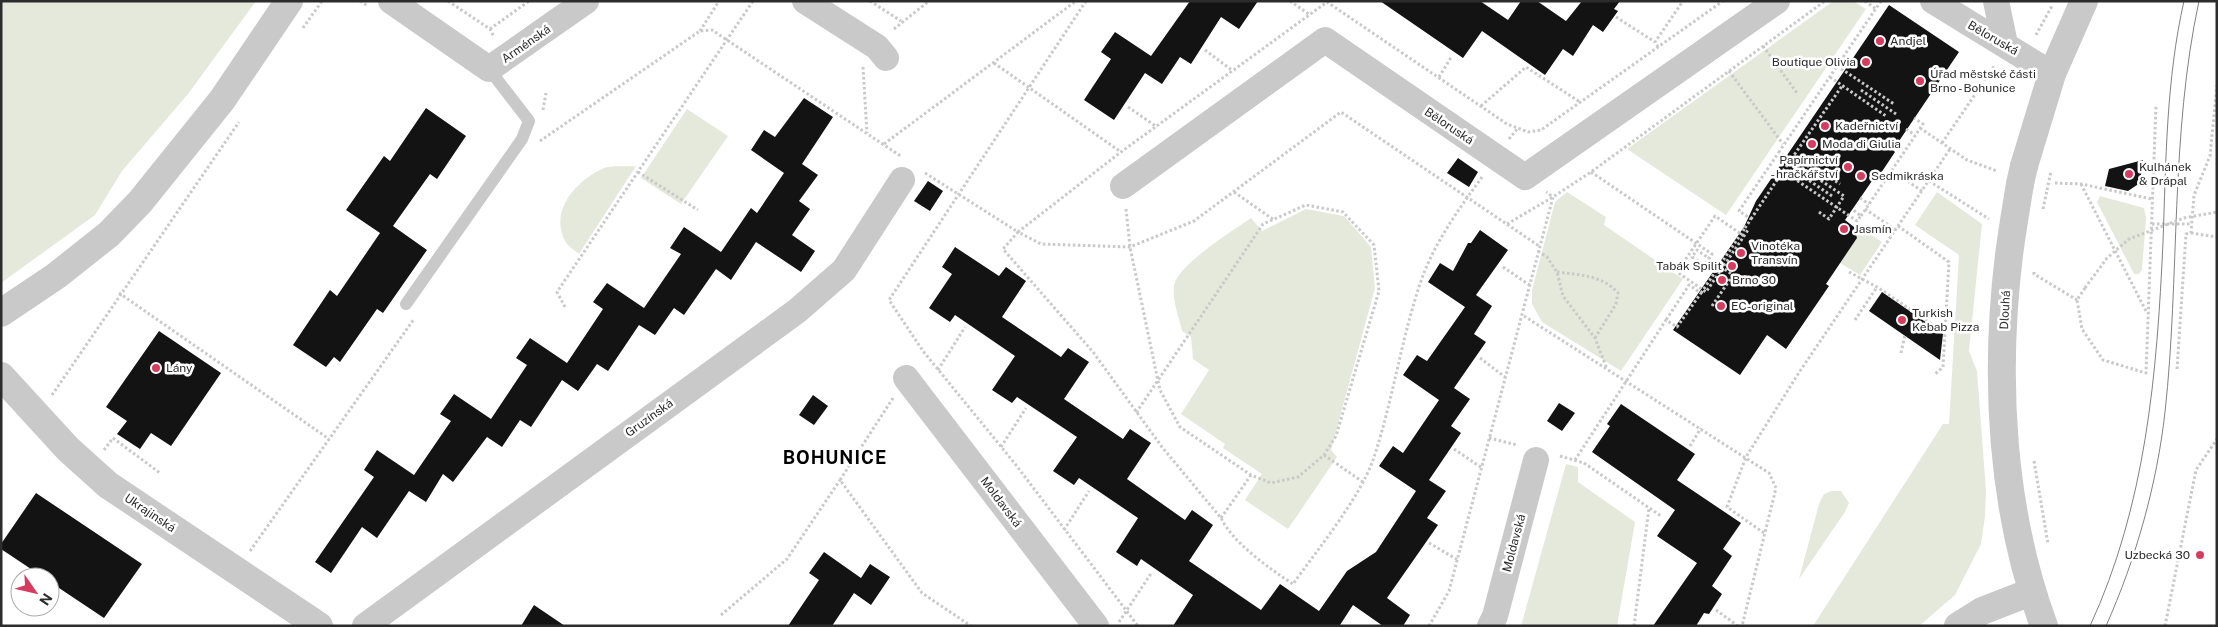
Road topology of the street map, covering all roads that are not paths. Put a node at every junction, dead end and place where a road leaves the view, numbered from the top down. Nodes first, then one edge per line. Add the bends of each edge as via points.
1 (289, 1) edge
2 (586, 1) edge
3 (805, 1) edge
4 (1777, 1) edge
5 (1933, 1) edge
6 (1996, 1) edge
7 (2084, 1) edge
8 (380, 4) edge
9 (2001, 53) junction
10 (886, 58) dead end
11 (497, 64) junction
12 (2052, 74) junction
13 (910, 170) road end
14 (1123, 186) road end
15 (406, 304) dead end
16 (1, 313) edge
17 (1, 376) edge
18 (906, 378) road end
19 (1538, 454) road end
20 (2031, 592) junction
21 (319, 626) edge
22 (364, 626) edge
23 (1096, 626) edge
24 (1490, 626) edge
25 (1958, 626) edge
26 (2044, 626) edge

1 - 16 street via 222,100 140,202 109,234 56,276
2 - 11 street, Arménská
3 - 10 street via 877,47
4 - 14 street, Běloruská via 1525,178 1325,40
5 - 9 street, Běloruská via 1981,32
6 - 9 street
7 - 12 street, Dlouhá
8 - 11 street, Arménská
9 - 12 street, Běloruská
11 - 15 lane via 529,121 522,139
12 - 20 street, Dlouhá via 2014,174 2004,306 2003,421 2016,524
13 - 22 street, Gruzínská via 844,270 797,311
17 - 21 street, Ukrajinská via 68,449 108,485
18 - 23 street, Moldavská
19 - 24 street, Moldavská
20 - 25 street via 1982,611
20 - 26 street, Dlouhá

